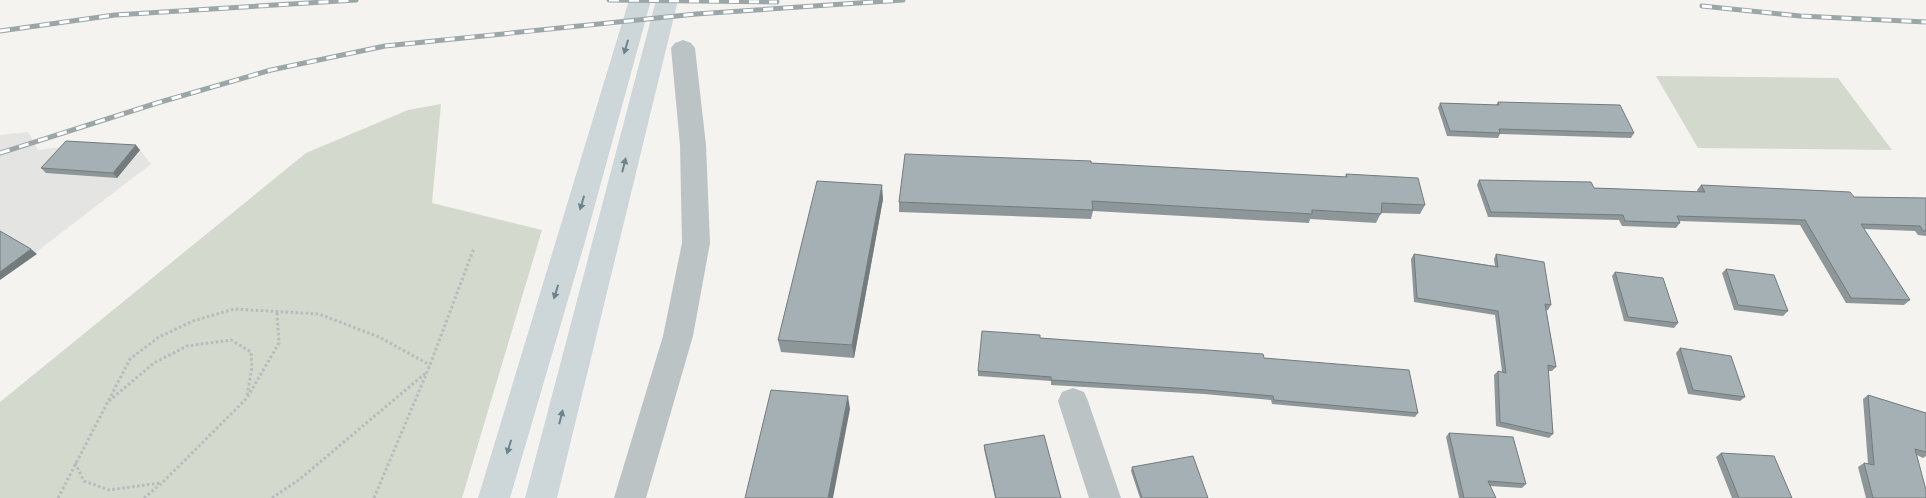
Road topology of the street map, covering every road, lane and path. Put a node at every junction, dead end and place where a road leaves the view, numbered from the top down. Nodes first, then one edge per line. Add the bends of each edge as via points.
1 (640, 0) edge
2 (666, 0) edge
3 (683, 48) dead end
4 (474, 248) dead end
5 (277, 313) junction
6 (430, 365) junction
7 (428, 371) junction
8 (247, 398) junction
9 (1073, 401) dead end
10 (106, 403) junction
11 (75, 462) junction
12 (162, 483) junction
13 (58, 498) edge
14 (144, 498) edge
15 (272, 498) edge
16 (374, 498) edge
17 (494, 498) edge
18 (541, 498) edge
19 (630, 498) edge
20 (1105, 498) edge

1 -> 17 main road
18 -> 2 main road
3 - 19 street via 693,145 696,243 678,336
4 - 6 path
5 - 6 path via 319,314 379,337
5 - 8 path via 279,343
5 - 10 path via 234,309 193,321 159,337 130,359
6 - 7 path
7 - 15 path via 300,479
7 - 16 path
8 - 10 path via 251,352 231,340 187,346 154,363
8 - 12 path
9 - 20 street
10 - 11 path
11 - 12 path via 84,481 109,490
11 - 13 path
12 - 14 path

